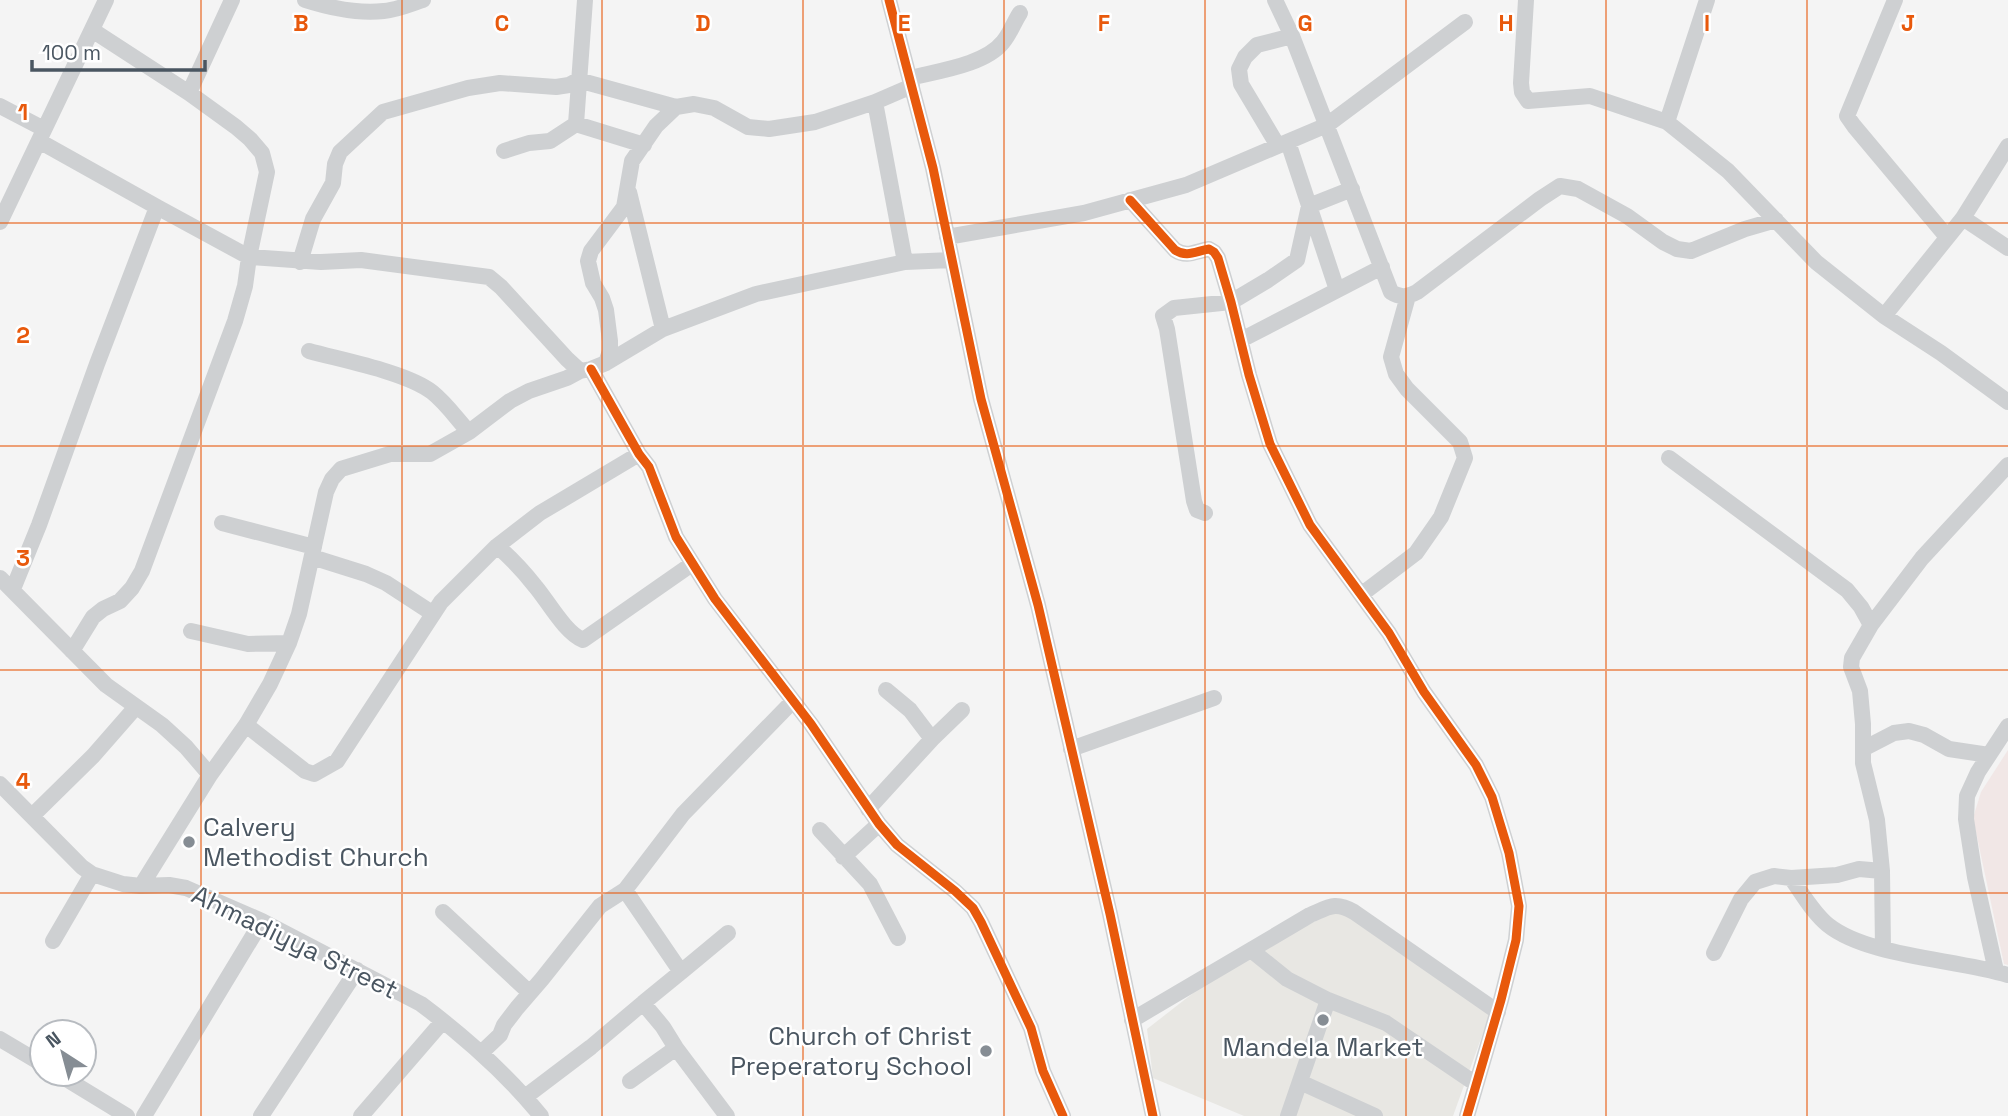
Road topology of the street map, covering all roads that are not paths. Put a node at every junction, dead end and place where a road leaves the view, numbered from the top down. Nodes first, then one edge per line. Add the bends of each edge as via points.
1 (106, 0) edge
2 (232, 0) edge
3 (305, 0) edge
4 (423, 0) edge
5 (585, 0) edge
6 (889, 0) edge
7 (1275, 0) edge
8 (1526, 0) edge
9 (1707, 0) edge
10 (1895, 0) edge
11 (1020, 13) dead end
12 (1465, 22) dead end
13 (92, 30) junction
14 (1292, 36) junction
15 (578, 80) junction
16 (911, 82) junction
17 (189, 93) junction
18 (875, 102) junction
19 (0, 106) edge
20 (676, 107) junction
21 (1667, 122) junction
22 (576, 124) junction
23 (1327, 125) junction
24 (42, 135) junction
25 (1283, 144) junction
26 (644, 145) junction
27 (2008, 146) edge
28 (504, 151) dead end
29 (627, 185) junction
30 (1352, 189) junction
31 (1130, 200) junction
32 (1309, 206) junction
33 (158, 207) junction
34 (1963, 218) junction
35 (1776, 220) junction
36 (0, 222) edge
37 (947, 237) junction
38 (1947, 237) junction
39 (2008, 248) edge
40 (249, 257) junction
41 (952, 260) junction
42 (300, 262) junction
43 (905, 262) junction
44 (1382, 267) junction
45 (1337, 290) junction
46 (1408, 296) junction
47 (1231, 302) junction
48 (1884, 316) junction
49 (663, 329) junction
50 (1241, 340) junction
51 (309, 351) dead end
52 (592, 368) junction
53 (2008, 402) edge
54 (469, 432) junction
55 (639, 454) junction
56 (1669, 458) dead end
57 (2008, 465) edge
58 (1205, 513) dead end
59 (222, 523) dead end
60 (497, 546) junction
61 (313, 552) junction
62 (692, 565) junction
63 (0, 578) edge
64 (13, 589) junction
65 (1362, 594) junction
66 (432, 613) junction
67 (1871, 625) junction
68 (191, 631) dead end
69 (289, 643) junction
70 (72, 651) junction
71 (886, 690) dead end
72 (1214, 698) dead end
73 (793, 701) junction
74 (135, 708) junction
75 (962, 710) dead end
76 (246, 725) junction
77 (2008, 726) edge
78 (932, 739) junction
79 (1071, 749) junction
80 (1863, 749) junction
81 (1989, 755) junction
82 (209, 775) junction
83 (0, 784) edge
84 (868, 808) junction
85 (32, 816) junction
86 (879, 824) junction
87 (820, 830) dead end
88 (843, 857) junction
89 (1882, 871) junction
90 (92, 874) junction
91 (1791, 878) junction
92 (141, 886) junction
93 (625, 890) junction
94 (443, 912) dead end
95 (262, 920) junction
96 (728, 933) dead end
97 (898, 938) dead end
98 (52, 941) dead end
99 (1883, 949) junction
100 (1251, 950) junction
101 (1714, 953) dead end
102 (357, 970) junction
103 (681, 972) junction
104 (2002, 973) edge
105 (530, 993) junction
106 (1328, 1000) junction
107 (643, 1003) junction
108 (1498, 1012) junction
109 (1132, 1020) junction
110 (443, 1021) junction
111 (0, 1039) edge
112 (676, 1048) junction
113 (481, 1053) junction
114 (28, 1056) edge
115 (630, 1081) dead end
116 (1300, 1082) junction
117 (1476, 1084) junction
118 (81, 1088) edge
119 (525, 1097) junction
120 (127, 1116) edge
121 (144, 1116) edge
122 (261, 1116) edge
123 (361, 1116) edge
124 (541, 1116) edge
125 (727, 1116) edge
126 (1063, 1116) edge
127 (1153, 1116) edge
128 (1288, 1116) edge
129 (1376, 1116) edge
130 (1467, 1116) edge

1 - 13 street
2 - 17 street
3 - 4 street via 349,10 384,11
5 - 15 street
6 - 16 street
7 - 14 street
8 - 21 street via 1521,83 1528,101 1590,96
9 - 21 street
10 - 38 street via 1847,116
11 - 16 street via 1002,43 989,54
12 - 23 street
13 - 17 street
13 - 24 street
14 - 23 street
14 - 25 street via 1256,45 1239,69 1241,84
15 - 20 street
15 - 22 street
15 - 42 street via 556,87 500,83 468,88 383,112 340,152 333,183 313,219
16 - 18 street
16 - 37 street
17 - 40 street via 236,127 262,153 267,172
18 - 20 street via 815,122 769,129 748,127 714,108
18 - 43 street
19 - 24 street
20 - 26 street
21 - 35 street via 1728,171
22 - 26 street
22 - 28 street via 550,141
23 - 25 street
23 - 30 street
24 - 33 street
24 - 36 street
25 - 31 street via 1186,185
25 - 32 street
26 - 29 street via 632,161
27 - 34 street
29 - 49 street
29 - 52 street via 624,207 588,261 606,310 610,341 610,351
30 - 32 street
30 - 44 street
31 - 37 street via 1084,213
31 - 47 street via 1181,254 1214,252
32 - 45 street
32 - 47 street via 1297,260
33 - 40 street
33 - 64 street
34 - 38 street
34 - 39 street
35 - 46 street via 1691,251 1677,249 1578,188 1560,186
35 - 48 street via 1816,262
37 - 41 street
38 - 48 street
40 - 42 street
40 - 70 street via 235,321 142,571 120,601 93,617
41 - 43 street
41 - 79 street via 981,399 1038,605
42 - 52 street via 361,260 489,277 567,359
43 - 49 street via 756,294
44 - 45 street
44 - 46 street via 1391,292
45 - 50 street
46 - 65 street via 1391,357 1396,374 1460,442 1465,458 1441,517 1416,553
47 - 50 street
47 - 58 street via 1174,308 1163,316 1194,501 1197,510
48 - 53 street
49 - 52 street
50 - 65 street via 1270,444 1310,525
51 - 54 street via 421,385
52 - 54 street via 529,391
52 - 55 street
54 - 61 street via 430,454 390,454 341,469 326,492
55 - 60 street via 540,513
55 - 62 street
56 - 67 street via 1847,590
57 - 67 street via 1922,558
59 - 61 street
60 - 62 street via 570,631 583,640
60 - 66 street
61 - 66 street via 386,583
61 - 69 street
62 - 73 street
63 - 64 street
64 - 70 street
65 - 108 street via 1476,765 1492,797 1519,906 1516,940
66 - 76 street via 337,761 321,771 306,771
67 - 80 street via 1851,667 1860,691
68 - 69 street via 248,644
69 - 76 street
70 - 74 street
71 - 78 street
72 - 79 street
73 - 84 street
73 - 93 street via 683,814
74 - 82 street via 162,725
74 - 85 street
75 - 78 street
76 - 82 street
77 - 81 street
78 - 84 street
79 - 109 street
80 - 81 street via 1894,733 1909,731 1949,749
80 - 89 street
81 - 104 street via 1967,796 1966,819 1975,877
82 - 92 street
83 - 85 street, Ahmadiyya Street
84 - 86 street
85 - 90 street, Ahmadiyya Street
86 - 88 street
86 - 126 street via 897,845 955,891 981,922 1031,1028
87 - 88 street
88 - 97 street via 870,884
89 - 91 street via 1859,869
89 - 99 street
90 - 92 street, Ahmadiyya Street
90 - 98 street
91 - 99 street via 1826,924 1849,938
91 - 101 street via 1774,876 1755,882 1741,899
92 - 95 street, Ahmadiyya Street via 186,888
93 - 103 street
93 - 105 street via 600,906
94 - 105 street
95 - 102 street, Ahmadiyya Street
95 - 121 street
96 - 103 street
99 - 104 street
100 - 106 street via 1286,978
100 - 108 street via 1310,915 1342,905
100 - 109 street
102 - 110 street, Ahmadiyya Street
102 - 122 street
103 - 107 street
105 - 113 street
106 - 116 street
106 - 117 street via 1386,1023
107 - 112 street
107 - 119 street
108 - 117 street
109 - 127 street
110 - 113 street, Ahmadiyya Street
110 - 123 street
111 - 114 street
112 - 115 street
112 - 125 street
113 - 119 street, Ahmadiyya Street
116 - 128 street
116 - 129 street
117 - 130 street
118 - 120 street
119 - 124 street, Ahmadiyya Street

